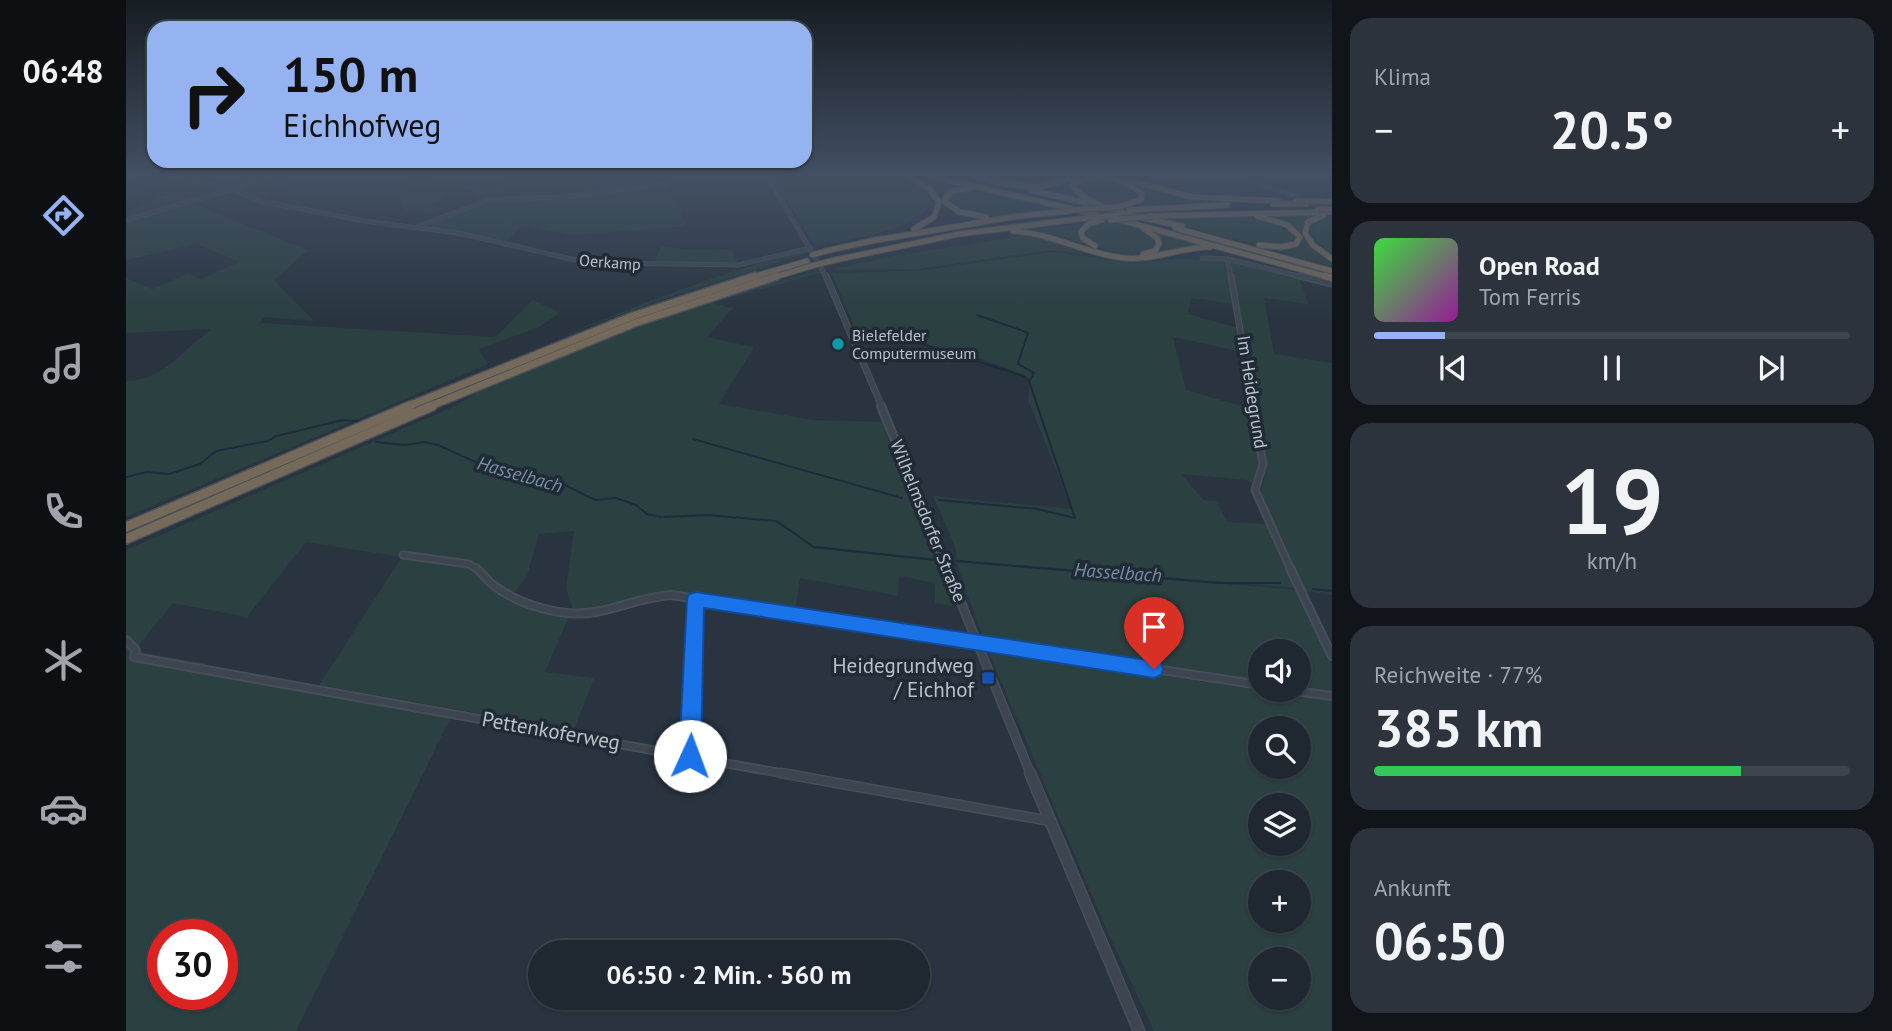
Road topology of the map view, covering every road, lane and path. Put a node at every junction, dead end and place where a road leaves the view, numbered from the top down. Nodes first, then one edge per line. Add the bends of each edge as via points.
1 (382, 222) edge
2 (431, 222) edge
3 (795, 222) edge
4 (927, 222) edge
5 (982, 222) edge
6 (1011, 222) edge
7 (1063, 222) edge
8 (1074, 222) edge
9 (1093, 222) edge
10 (1117, 222) edge
11 (1119, 222) edge
12 (1141, 222) edge
13 (1152, 222) edge
14 (1169, 222) edge
15 (1279, 222) edge
16 (1310, 222) edge
17 (416, 228) junction
18 (1004, 232) junction
19 (1228, 238) junction
20 (877, 240) junction
21 (811, 248) junction
22 (870, 251) junction
23 (830, 255) junction
24 (1254, 256) junction
25 (1202, 258) dead end
26 (1228, 259) junction
27 (1332, 259) edge
28 (807, 261) junction
29 (1332, 273) edge
30 (1332, 284) edge
31 (127, 536) edge
32 (403, 555) dead end
33 (696, 599) junction
34 (126, 640) edge
35 (978, 643) junction
36 (130, 656) edge
37 (1332, 656) edge
38 (1248, 683) edge
39 (1311, 693) edge
40 (1332, 696) edge
41 (690, 756) junction
42 (1050, 821) junction
43 (1139, 1031) edge

1 - 17 street, Oerkamp
2 - 17 street
3 - 21 street, Wilhelmsdorfer Straße
4 - 20 highway
5 - 20 highway
6 - 23 highway, bridge
7 - 22 highway
8 - 18 highway
9 - 10 highway via 1081,232 1097,247 1131,255 1150,253 1159,246 1149,232
11 - 24 highway
12 - 29 highway
13 - 29 highway
14 - 19 highway
15 - 19 highway via 1300,237 1296,244 1281,247
16 - 27 highway via 1304,230 1313,245
17 - 21 street, Oerkamp via 608,263 738,265
18 - 22 highway
18 - 24 highway via 1048,234 1128,258 1205,247
19 - 29 highway
20 - 23 highway
21 - 35 street, Wilhelmsdorfer Straße via 834,289
22 - 23 highway
23 - 28 highway, bridge
23 - 28 highway, bridge
24 - 29 highway
25 - 26 street
26 - 30 street
26 - 37 street, Im Heidegrund via 1264,464 1255,490 1257,498
28 - 31 highway via 610,331
28 - 31 highway via 704,290 558,344
32 - 33 street via 469,564 496,587 569,614 661,596
33 - 35 street
33 - 41 street
34 - 36 street, Pettenkoferweg via 136,650
35 - 38 street
35 - 42 street, Wilhelmsdorfer Straße
36 - 41 street, Pettenkoferweg
39 - 40 street
41 - 42 street, Pettenkoferweg
42 - 43 street, Wilhelmsdorfer Straße

